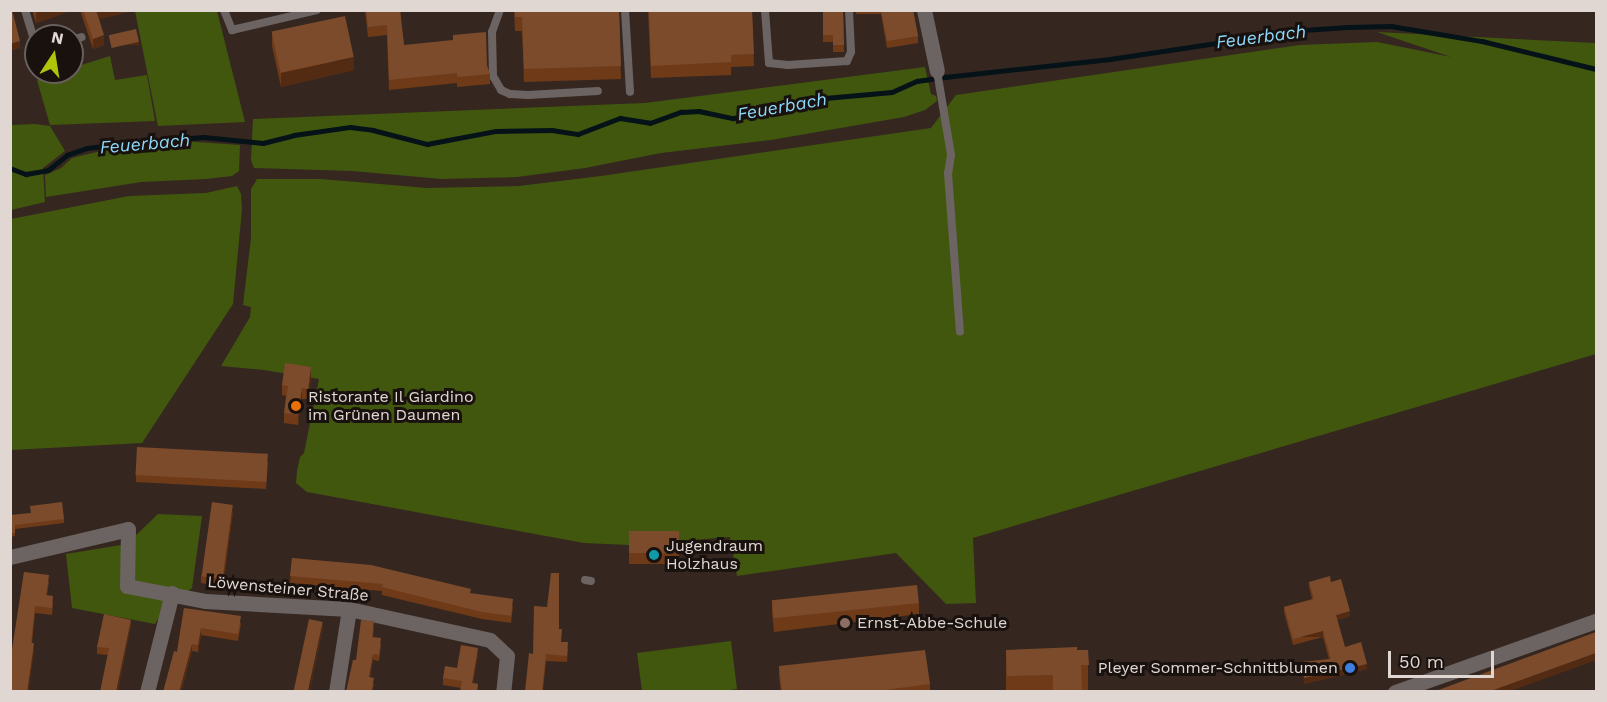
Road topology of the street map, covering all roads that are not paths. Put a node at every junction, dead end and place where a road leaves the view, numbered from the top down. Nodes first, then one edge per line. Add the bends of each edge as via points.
1 (224, 10) edge
2 (317, 10) edge
3 (500, 10) edge
4 (625, 10) edge
5 (765, 10) edge
6 (849, 10) edge
7 (924, 10) edge
8 (937, 72) joint
9 (598, 91) dead end
10 (630, 92) dead end
11 (960, 332) dead end
12 (11, 558) edge
13 (172, 593) junction
14 (349, 609) junction
15 (1596, 621) edge
16 (147, 692) edge
17 (336, 692) edge
18 (503, 692) edge
19 (1395, 692) edge

1 - 2 lane via 232,30
3 - 9 lane via 492,32 493,76 501,90 528,95
4 - 10 lane
5 - 6 lane via 769,63 788,65 847,61 851,52
7 - 8 street
8 - 11 lane via 951,155 948,173
12 - 13 street, Löwensteiner Straße via 128,530 127,586
13 - 14 street, Löwensteiner Straße via 205,601
13 - 16 street
14 - 17 street
14 - 18 street, Löwensteiner Straße via 490,640 507,656
15 - 19 street

